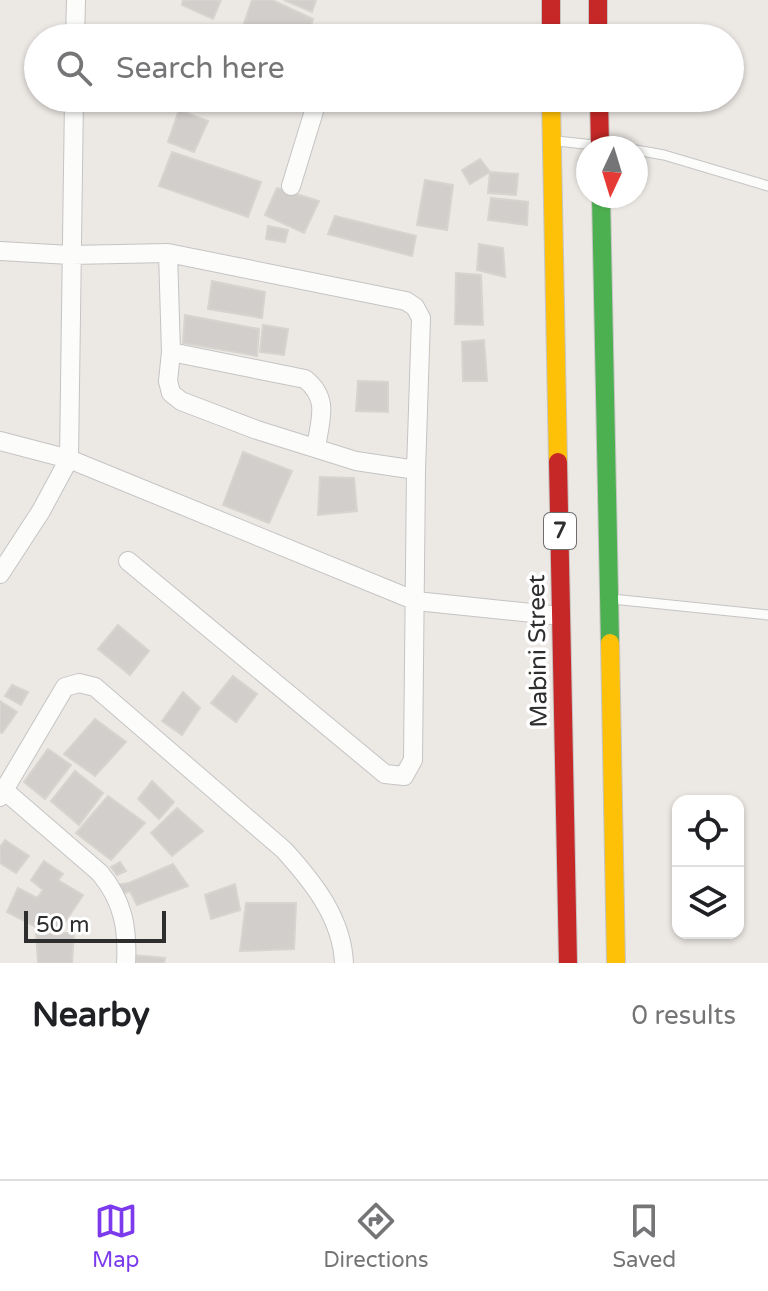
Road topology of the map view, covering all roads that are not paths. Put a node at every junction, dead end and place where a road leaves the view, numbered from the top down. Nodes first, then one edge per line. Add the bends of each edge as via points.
1 (76, 0) edge
2 (551, 0) edge
3 (598, 0) edge
4 (75, 24) edge
5 (551, 24) edge
6 (598, 24) edge
7 (74, 112) edge
8 (314, 112) edge
9 (551, 112) edge
10 (599, 112) edge
11 (600, 136) edge
12 (552, 141) junction
13 (576, 144) edge
14 (648, 152) edge
15 (291, 186) dead end
16 (768, 186) edge
17 (601, 208) edge
18 (0, 251) edge
19 (168, 253) junction
20 (70, 255) junction
21 (171, 352) junction
22 (0, 441) edge
23 (316, 448) junction
24 (69, 459) junction
25 (416, 470) junction
26 (128, 561) dead end
27 (0, 573) edge
28 (609, 599) junction
29 (416, 601) junction
30 (768, 615) edge
31 (561, 616) junction
32 (2, 794) edge
33 (126, 963) edge
34 (344, 963) edge
35 (568, 963) edge
36 (616, 963) edge

1 - 4 street
2 - 5 main road
3 - 6 main road
7 - 20 street
8 - 15 street
9 - 12 main road, Mabini Street / 7
10 - 11 main road
12 - 13 lane
12 - 31 main road, Mabini Street / 7
14 - 16 lane
17 - 28 main road, 7
18 - 20 street
19 - 20 street
19 - 21 street
19 - 25 street via 415,307 422,337
20 - 24 street
21 - 23 street via 168,381 171,393 181,401
21 - 23 street via 305,379 318,389 322,404
22 - 24 street
23 - 25 street via 356,461
24 - 27 street
24 - 29 street
25 - 29 street
26 - 29 street via 395,777 404,776 413,760
28 - 30 lane
28 - 36 main road, 7
29 - 31 street
31 - 35 main road, Mabini Street / 7
32 - 33 street via 112,887 126,928
32 - 34 street via 65,687 95,687 305,873 338,926

